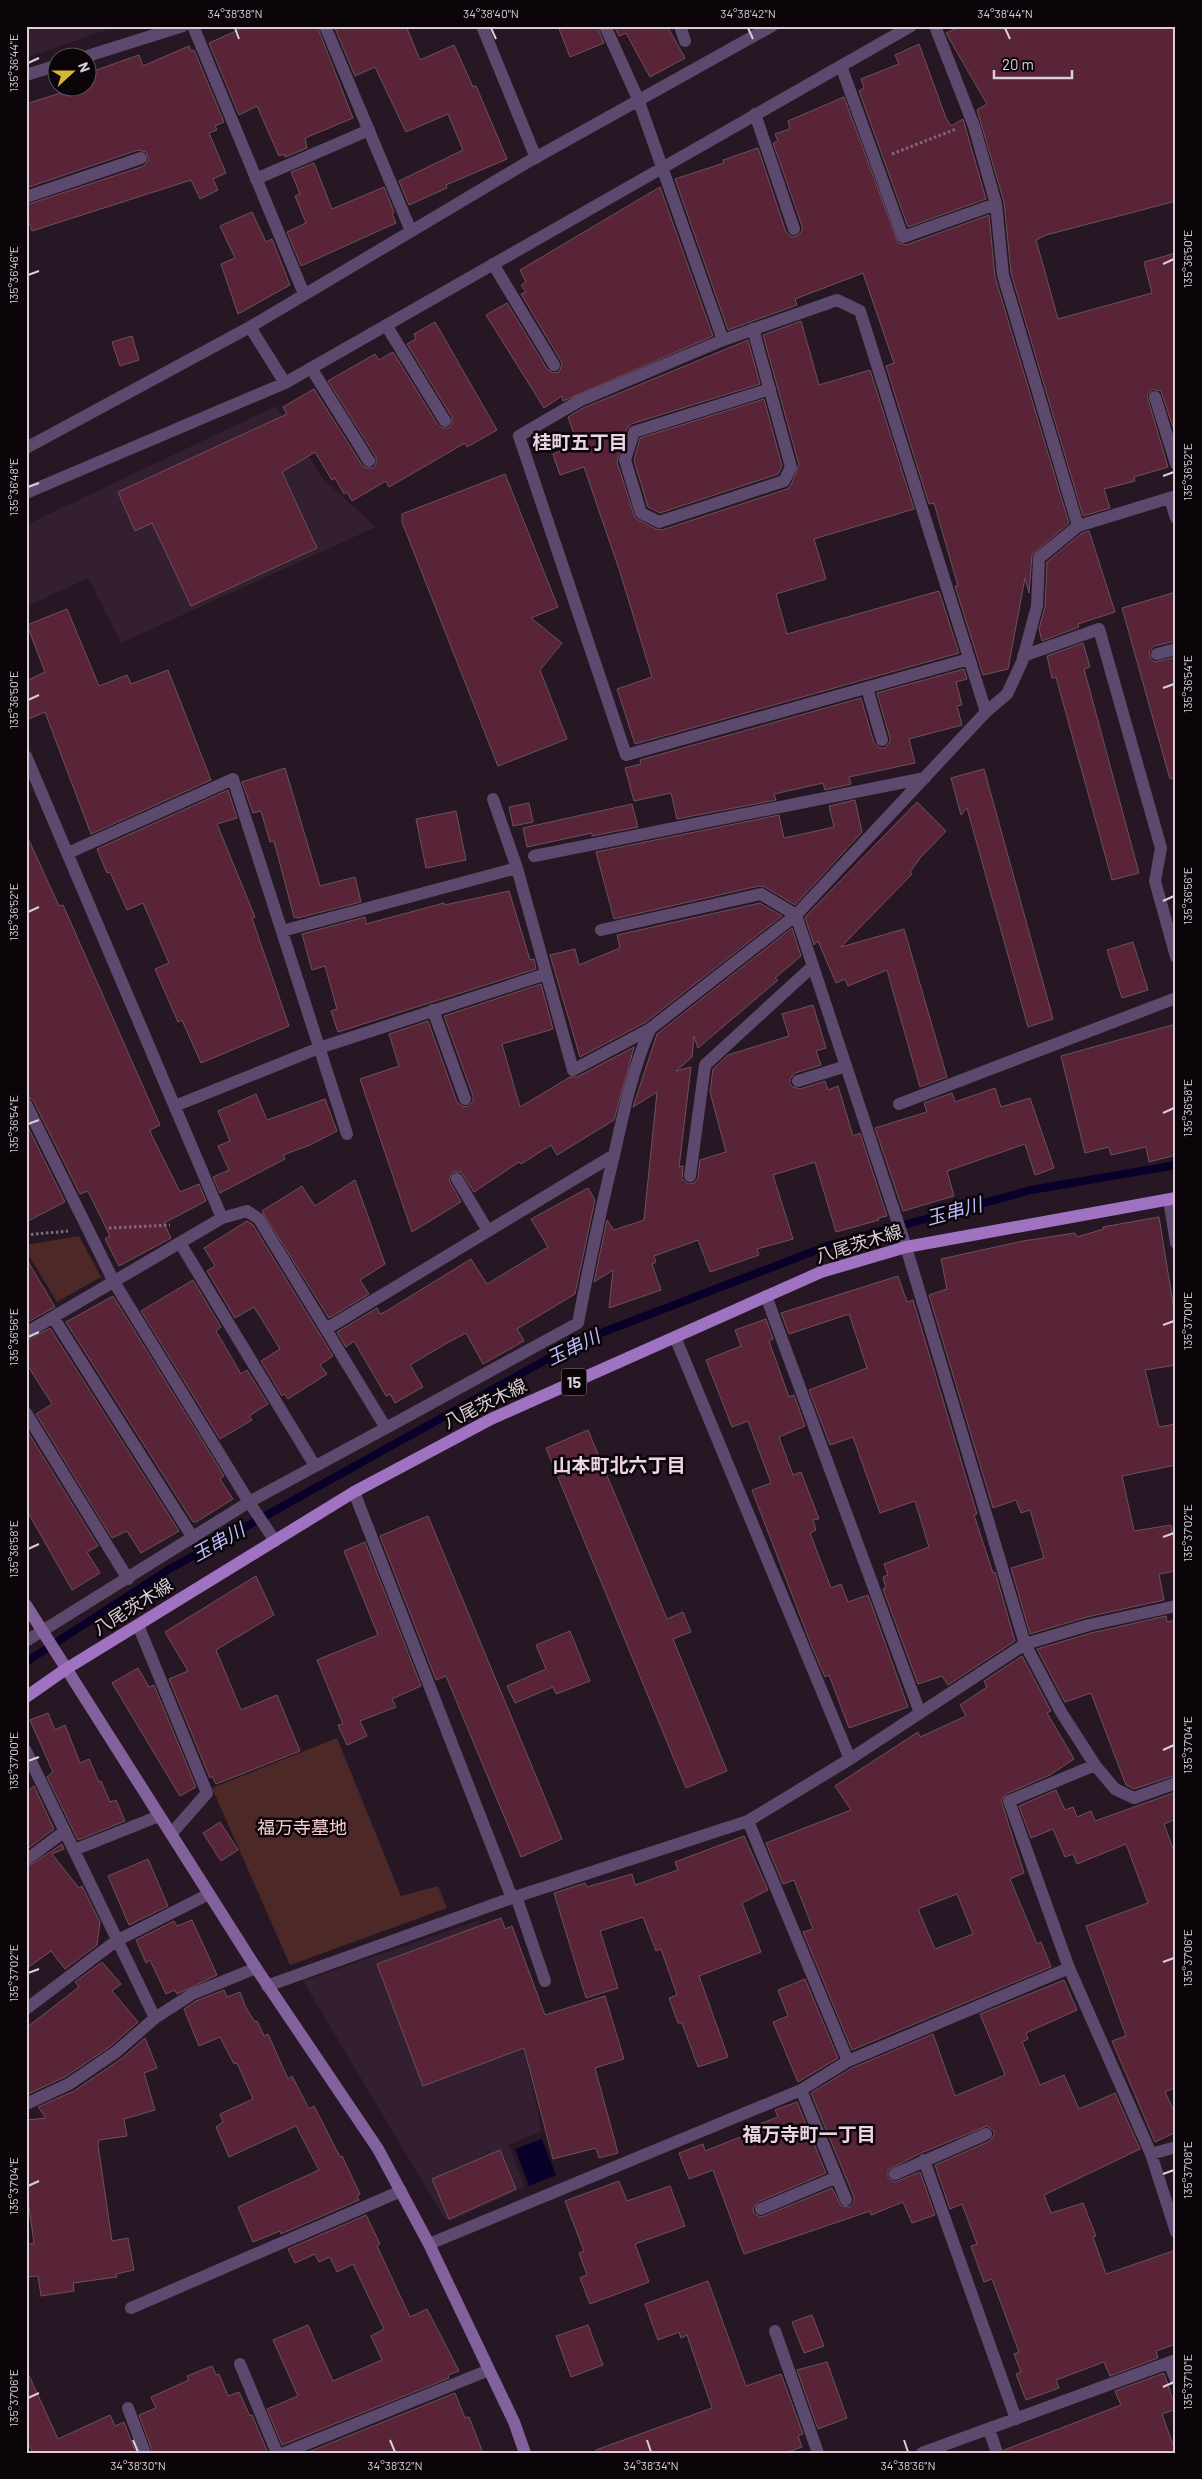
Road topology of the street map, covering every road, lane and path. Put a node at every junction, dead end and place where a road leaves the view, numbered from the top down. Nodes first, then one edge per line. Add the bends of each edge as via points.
1 (183, 26) edge
2 (193, 26) edge
3 (325, 26) edge
4 (482, 26) edge
5 (606, 26) edge
6 (680, 26) edge
7 (772, 26) edge
8 (911, 26) edge
9 (935, 26) edge
10 (685, 41) dead end
11 (98, 53) edge
12 (841, 66) junction
13 (48, 68) edge
14 (26, 74) edge
15 (638, 99) junction
16 (755, 114) junction
17 (973, 122) junction
18 (369, 130) junction
19 (141, 158) dead end
20 (536, 158) junction
21 (875, 160) junction
22 (662, 167) junction
23 (256, 179) junction
24 (26, 197) edge
25 (996, 204) junction
26 (794, 229) dead end
27 (411, 232) junction
28 (493, 264) junction
29 (304, 294) junction
30 (386, 325) junction
31 (250, 327) junction
32 (753, 329) junction
33 (723, 340) junction
34 (554, 364) dead end
35 (311, 368) junction
36 (285, 383) junction
37 (770, 389) junction
38 (1156, 397) dead end
39 (445, 421) dead end
40 (26, 448) edge
41 (369, 461) dead end
42 (1176, 464) edge
43 (26, 493) edge
44 (1173, 497) edge
45 (1176, 518) edge
46 (1078, 526) junction
47 (1176, 649) edge
48 (1157, 654) dead end
49 (1023, 656) junction
50 (969, 659) junction
51 (867, 688) junction
52 (986, 712) junction
53 (882, 740) dead end
54 (26, 756) edge
55 (926, 778) junction
56 (493, 799) dead end
57 (68, 853) junction
58 (534, 856) dead end
59 (517, 868) junction
60 (796, 915) junction
61 (601, 930) dead end
62 (282, 931) junction
63 (1176, 957) edge
64 (813, 966) junction
65 (546, 974) junction
66 (1176, 998) edge
67 (434, 1010) junction
68 (650, 1030) junction
69 (319, 1048) junction
70 (846, 1066) junction
71 (798, 1080) dead end
72 (465, 1099) dead end
73 (26, 1104) edge
74 (900, 1104) dead end
75 (175, 1106) junction
76 (347, 1134) dead end
77 (614, 1155) junction
78 (690, 1176) dead end
79 (457, 1179) dead end
80 (1172, 1199) edge
81 (222, 1218) junction
82 (87, 1228) junction
83 (488, 1231) junction
84 (197, 1233) junction
85 (26, 1235) edge
86 (180, 1243) junction
87 (1176, 1243) edge
88 (906, 1245) junction
89 (114, 1282) junction
90 (766, 1296) junction
91 (53, 1317) junction
92 (326, 1329) junction
93 (26, 1333) edge
94 (675, 1337) junction
95 (26, 1414) edge
96 (386, 1428) junction
97 (315, 1466) junction
98 (354, 1492) junction
99 (252, 1506) junction
100 (193, 1538) junction
101 (274, 1541) junction
102 (128, 1579) junction
103 (26, 1605) edge
104 (1176, 1606) edge
105 (138, 1625) junction
106 (43, 1633) junction
107 (26, 1642) edge
108 (1025, 1644) junction
109 (64, 1665) junction
110 (26, 1697) edge
111 (920, 1713) junction
112 (26, 1751) edge
113 (850, 1759) junction
114 (1095, 1765) junction
115 (1176, 1783) edge
116 (159, 1816) junction
117 (748, 1821) junction
118 (65, 1831) junction
119 (171, 1834) junction
120 (74, 1850) junction
121 (26, 1860) edge
122 (209, 1894) junction
123 (514, 1897) junction
124 (116, 1941) junction
125 (256, 1968) junction
126 (1068, 1968) junction
127 (546, 1982) dead end
128 (267, 1986) junction
129 (26, 2008) edge
130 (155, 2018) junction
131 (848, 2061) junction
132 (801, 2090) junction
133 (26, 2104) edge
134 (986, 2134) dead end
135 (1176, 2147) edge
136 (1151, 2154) junction
137 (924, 2160) junction
138 (895, 2174) dead end
139 (837, 2177) junction
140 (401, 2191) junction
141 (846, 2200) dead end
142 (761, 2208) dead end
143 (1176, 2232) edge
144 (429, 2244) junction
145 (131, 2308) dead end
146 (776, 2331) dead end
147 (1172, 2361) edge
148 (240, 2364) dead end
149 (489, 2370) junction
150 (1176, 2380) edge
151 (128, 2408) dead end
152 (1016, 2419) junction
153 (989, 2429) junction
154 (146, 2453) edge
155 (277, 2453) edge
156 (284, 2453) edge
157 (525, 2453) edge
158 (818, 2453) edge
159 (922, 2453) edge
160 (997, 2453) edge

1 - 11 street
2 - 23 street
3 - 18 street
4 - 20 street
5 - 15 street
6 - 10 street
7 - 15 street
8 - 12 street
9 - 17 street
12 - 16 street
12 - 21 street
13 - 14 street
15 - 20 street
15 - 22 street
16 - 22 street
16 - 26 street
17 - 21 path
17 - 25 street
18 - 23 street
18 - 27 street
19 - 24 street
20 - 27 street
21 - 25 street via 903,238
22 - 28 street
22 - 33 street
23 - 29 street
25 - 46 street via 1003,275
27 - 29 street
28 - 30 street
28 - 34 street
29 - 31 street
30 - 35 street
30 - 39 street
31 - 36 street
31 - 40 street
32 - 33 street
32 - 37 street
32 - 50 street via 837,300 860,311
33 - 51 street via 579,401 519,436 626,756
35 - 36 street
35 - 41 street
36 - 43 street
37 - 37 street via 791,467 784,481 659,522 641,514 625,460 634,432
38 - 42 street
44 - 45 street
44 - 46 street
46 - 49 street via 1039,558 1037,606
47 - 48 street
49 - 52 street via 1007,694
49 - 63 street via 1100,630 1161,848 1155,881
50 - 51 street
50 - 52 street
51 - 53 street
52 - 55 street
54 - 57 street
55 - 58 street
55 - 60 street
56 - 59 street
57 - 62 street via 233,779
57 - 75 street
59 - 62 street
59 - 65 street
60 - 61 street via 761,894
60 - 64 street
60 - 68 street
62 - 69 street
64 - 70 street
64 - 78 street via 705,1065
65 - 67 street
65 - 68 street via 573,1070
66 - 74 street
67 - 69 street
67 - 72 street
68 - 77 street via 639,1055
69 - 75 street
69 - 76 street
70 - 71 street
70 - 88 street
73 - 82 street
75 - 81 street
77 - 83 street
77 - 96 street via 578,1323
79 - 83 street
80 - 87 street
80 - 88 main road, 八尾茨木線 / 15
81 - 84 street
81 - 92 street via 247,1211 259,1218
82 - 84 path via 190,1225
82 - 85 path
82 - 89 street
83 - 92 street
84 - 86 street
86 - 89 street
86 - 97 street
88 - 90 main road, 八尾茨木線 / 15 via 821,1272
88 - 108 street
89 - 91 street
89 - 99 street
90 - 94 main road, 八尾茨木線 / 15
90 - 111 street
91 - 93 street
91 - 100 street
92 - 96 street
94 - 98 main road, 八尾茨木線 / 15 via 491,1419
94 - 113 street
95 - 102 street
96 - 97 street
97 - 99 street
98 - 101 main road, 八尾茨木線 / 15
98 - 123 street
99 - 100 street
99 - 101 street
100 - 102 street
101 - 105 main road, 八尾茨木線 / 15
102 - 106 street
103 - 106 street
104 - 108 street via 1089,1625
105 - 109 main road, 八尾茨木線 / 15
105 - 119 street via 207,1793
106 - 107 street
106 - 109 street
108 - 111 street
108 - 114 street via 1060,1712
109 - 110 main road, 八尾茨木線 / 15
109 - 116 street
111 - 113 street
112 - 118 street
113 - 117 street
114 - 115 street via 1115,1789 1134,1798
114 - 126 street via 1009,1801
116 - 119 street
116 - 120 street
117 - 123 street
117 - 131 street
118 - 120 street
118 - 121 street
119 - 122 street
120 - 124 street
122 - 124 street
122 - 125 street
123 - 127 street
123 - 128 street
124 - 129 street
124 - 130 street
125 - 128 street
125 - 130 street via 192,1994
126 - 131 street
126 - 136 street
128 - 140 street via 378,2149
130 - 133 street via 116,2052 69,2084
131 - 132 street
132 - 139 street
132 - 144 street
134 - 137 street
135 - 136 street
136 - 143 street
137 - 138 street
137 - 152 street
139 - 141 street
139 - 142 street
140 - 144 street
140 - 145 street
144 - 149 street
146 - 158 street
147 - 150 street
147 - 152 street
148 - 155 street
149 - 156 street
149 - 157 street
151 - 154 street
152 - 153 street
153 - 159 street
153 - 160 street

